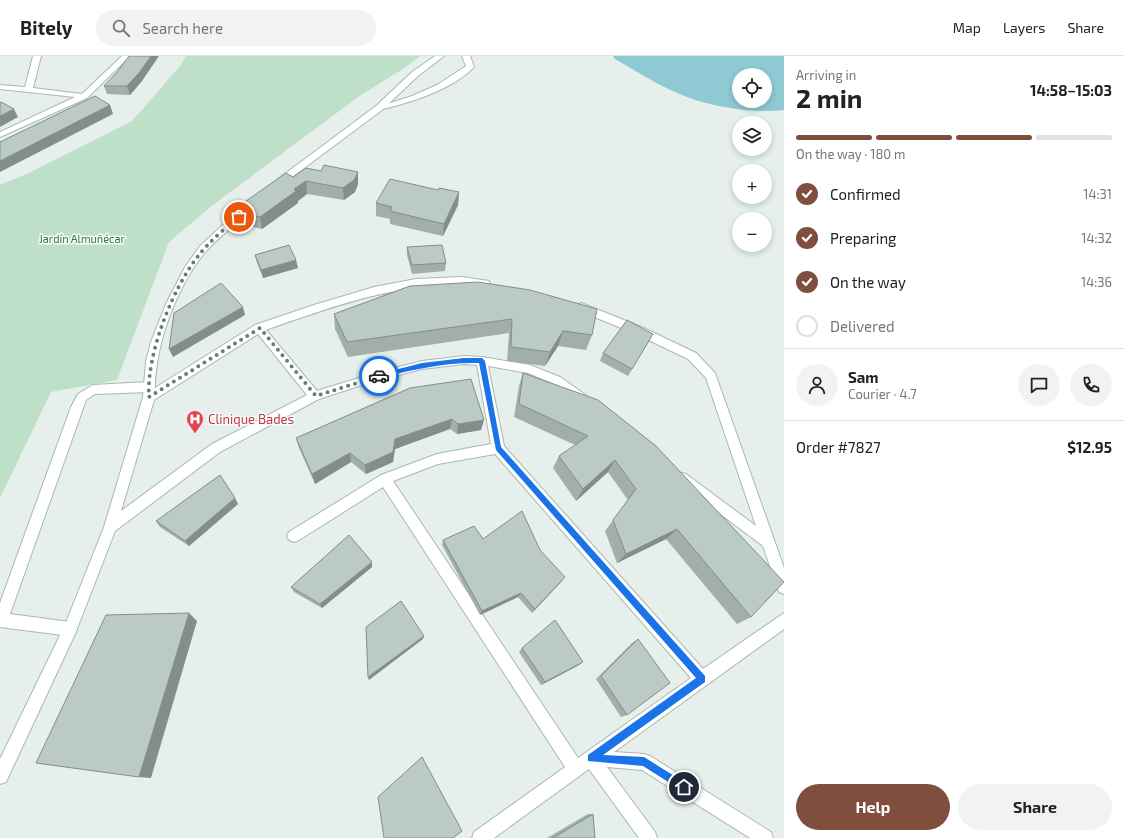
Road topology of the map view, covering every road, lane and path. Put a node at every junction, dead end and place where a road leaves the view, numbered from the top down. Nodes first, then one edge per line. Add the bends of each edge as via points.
1 (37, 56) edge
2 (126, 56) edge
3 (440, 56) edge
4 (466, 56) edge
5 (0, 87) edge
6 (28, 91) junction
7 (84, 96) junction
8 (380, 108) junction
9 (0, 135) edge
10 (268, 192) edge
11 (257, 201) edge
12 (492, 285) edge
13 (570, 304) edge
14 (260, 328) junction
15 (482, 361) junction
16 (148, 392) junction
17 (316, 396) junction
18 (594, 407) edge
19 (498, 448) junction
20 (674, 471) edge
21 (384, 479) junction
22 (110, 527) junction
23 (294, 536) dead end
24 (768, 542) junction
25 (784, 587) edge
26 (784, 620) edge
27 (1, 621) edge
28 (70, 629) junction
29 (702, 679) junction
30 (591, 758) junction
31 (576, 769) junction
32 (0, 776) edge
33 (480, 838) edge
34 (649, 838) edge
35 (765, 838) edge

1 - 6 street
2 - 7 street
3 - 8 street via 415,74
4 - 8 street via 470,67 440,87 415,98
5 - 6 street
6 - 7 street
7 - 9 street
8 - 10 street
11 - 16 street via 199,254 174,293 154,350
12 - 14 street via 416,283 388,288
13 - 24 street via 633,328 692,356 711,376
14 - 16 street
14 - 17 street
15 - 17 street via 464,360 422,365
15 - 18 street via 530,369 556,380
15 - 19 street
16 - 22 street
16 - 27 street via 93,390 82,397
17 - 22 street via 216,448
19 - 21 street via 437,459
19 - 29 street
20 - 24 street
21 - 23 street
21 - 31 street
22 - 28 street
24 - 25 street
26 - 29 street
27 - 28 street
28 - 32 street
29 - 30 street
30 - 31 street
30 - 34 street
30 - 35 street via 644,762
31 - 33 street

